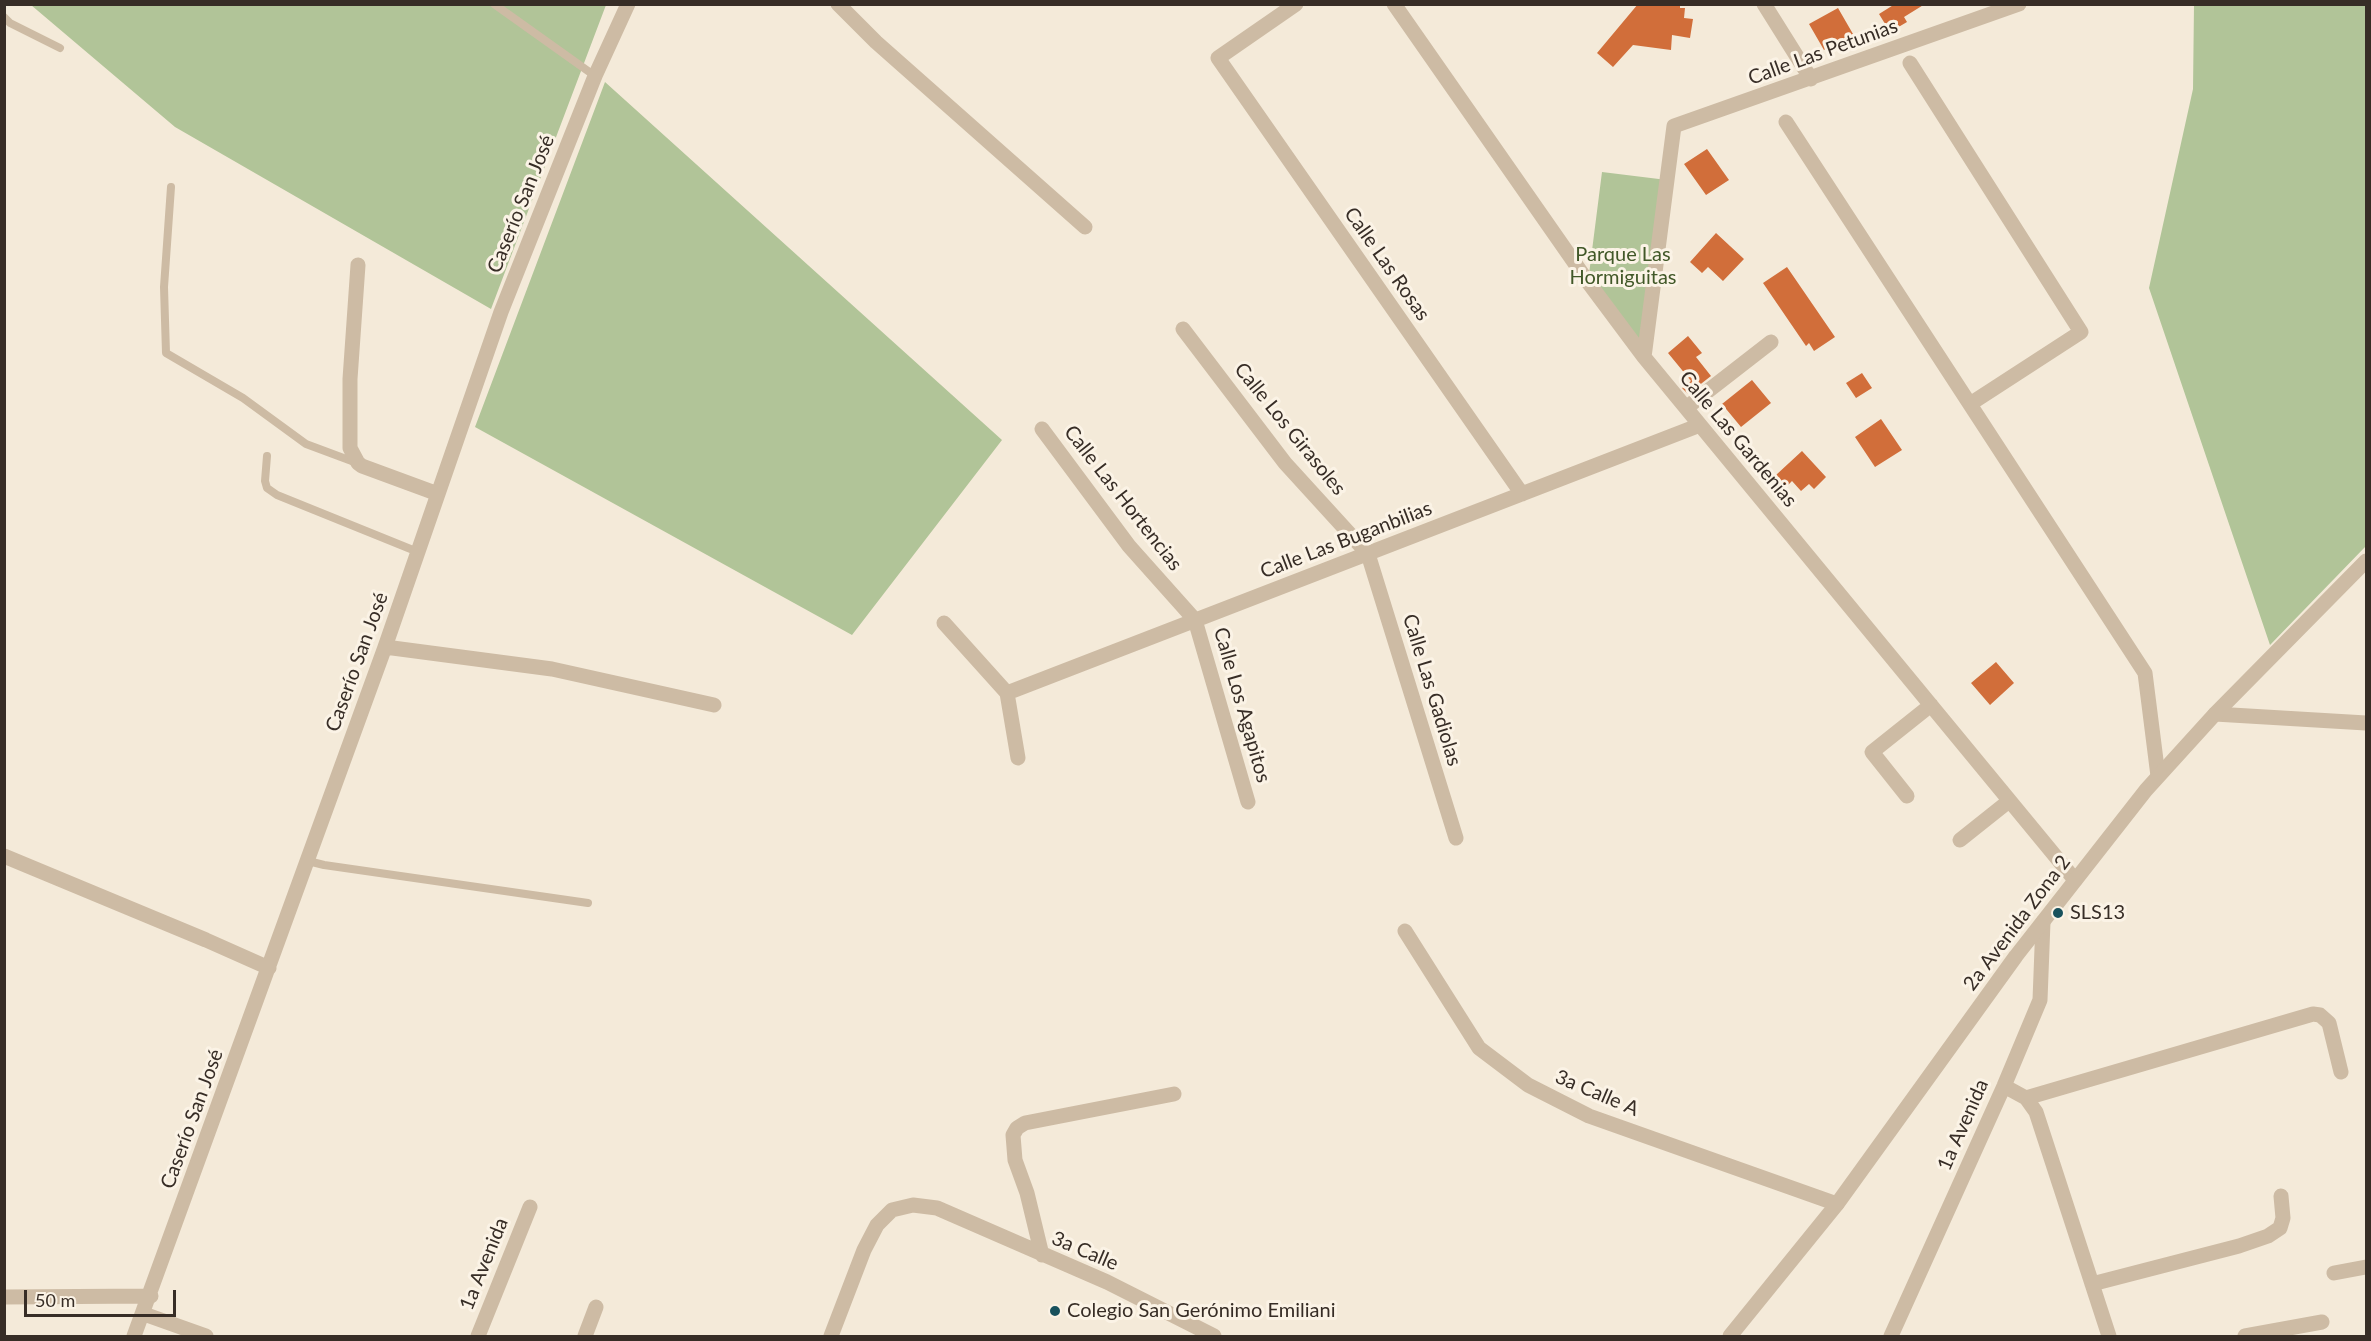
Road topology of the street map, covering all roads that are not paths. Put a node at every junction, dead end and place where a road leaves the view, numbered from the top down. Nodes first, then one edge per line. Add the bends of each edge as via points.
1 (494, 4) edge
2 (628, 4) edge
3 (838, 4) edge
4 (1296, 4) edge
5 (1394, 4) edge
6 (1764, 4) edge
7 (1971, 4) edge
8 (2019, 4) edge
9 (4, 18) edge
10 (1980, 18) junction
11 (60, 48) dead end
12 (1910, 63) dead end
13 (595, 75) junction
14 (1811, 79) junction
15 (1786, 122) dead end
16 (171, 187) dead end
17 (1085, 226) dead end
18 (358, 265) dead end
19 (1183, 328) dead end
20 (1771, 342) dead end
21 (1644, 357) junction
22 (1970, 404) junction
23 (1686, 408) junction
24 (1700, 425) junction
25 (1042, 429) dead end
26 (267, 456) dead end
27 (358, 463) junction
28 (438, 494) junction
29 (1522, 494) junction
30 (418, 552) junction
31 (1368, 554) junction
32 (2367, 561) edge
33 (1195, 620) junction
34 (944, 623) dead end
35 (386, 646) junction
36 (1007, 693) junction
37 (714, 705) dead end
38 (1931, 705) junction
39 (2215, 714) junction
40 (2367, 723) edge
41 (1018, 758) dead end
42 (2158, 776) junction
43 (1907, 796) dead end
44 (2009, 801) junction
45 (1248, 802) dead end
46 (1455, 838) dead end
47 (1960, 840) dead end
48 (4, 856) edge
49 (308, 861) junction
50 (2075, 880) junction
51 (588, 903) dead end
52 (2043, 922) junction
53 (1405, 932) dead end
54 (269, 968) junction
55 (2341, 1072) dead end
56 (2004, 1086) junction
57 (1174, 1094) dead end
58 (2026, 1098) junction
59 (2281, 1196) dead end
60 (1838, 1204) junction
61 (530, 1207) dead end
62 (1042, 1256) junction
63 (2367, 1267) edge
64 (2334, 1273) dead end
65 (2092, 1284) junction
66 (151, 1296) junction
67 (4, 1297) edge
68 (596, 1307) dead end
69 (144, 1314) junction
70 (2322, 1322) dead end
71 (134, 1336) edge
72 (206, 1336) edge
73 (478, 1336) edge
74 (585, 1336) edge
75 (831, 1336) edge
76 (1214, 1336) edge
77 (1730, 1336) edge
78 (1891, 1336) edge
79 (2109, 1336) edge
80 (2245, 1336) edge

1 - 13 lane
2 - 13 street, Caserío San José
3 - 17 street
4 - 29 street, Calle Las Rosas via 1218,58
5 - 21 street, Calle Las Gardenias
6 - 14 street
7 - 10 street
8 - 10 street, Calle Las Petunias
9 - 11 lane
10 - 14 street, Calle Las Petunias
12 - 22 street via 2081,332
13 - 28 street, Caserío San José via 501,312
14 - 21 street, Calle Las Petunias via 1674,126
15 - 22 street
16 - 27 lane via 164,287 166,353 243,398 306,444
18 - 27 street via 350,402 351,448
19 - 31 street, Calle Los Girasoles via 1285,463
20 - 23 street
21 - 23 street, Calle Las Gardenias
22 - 42 street via 2145,673
23 - 24 street, Calle Las Gardenias
24 - 29 street, Calle Las Buganbilias
24 - 38 street, Calle Las Gardenias
25 - 33 street, Calle Las Hortencias via 1129,546
26 - 30 lane via 267,488 277,495
27 - 28 street
28 - 30 street, Caserío San José
29 - 31 street, Calle Las Buganbilias
30 - 35 street, Caserío San José
31 - 33 street, Calle Las Buganbilias
31 - 46 street, Calle Las Gadiolas
32 - 39 street, 2a Avenida Zona 2
33 - 36 street, Calle Las Buganbilias
33 - 45 street, Calle Los Agapitos
34 - 36 street
35 - 37 street via 552,669
35 - 49 street, Caserío San José
36 - 41 street
38 - 43 street via 1872,752
38 - 44 street, Calle Las Gardenias
39 - 40 street
39 - 42 street, 2a Avenida Zona 2
42 - 50 street, 2a Avenida Zona 2
44 - 47 street
44 - 50 street, Calle Las Gardenias
48 - 54 street
49 - 51 lane
49 - 54 street, Caserío San José
50 - 52 street, 2a Avenida Zona 2
52 - 56 street, 1a Avenida via 2040,1000
52 - 60 street, 2a Avenida Zona 2
53 - 60 street, 3a Calle A via 1479,1048 1528,1085 1589,1116
54 - 66 street, Caserío San José
55 - 58 street via 2329,1023 2313,1014
56 - 58 street
56 - 78 street, 1a Avenida
57 - 62 street via 1025,1123 1017,1128 1013,1135 1015,1160
58 - 65 street via 2036,1112
59 - 65 street via 2280,1228 2268,1236
60 - 77 street, 2a Avenida Zona 2
61 - 73 street, 1a Avenida
62 - 75 street, 3a Calle via 937,1208 913,1205 892,1210 877,1225 864,1250
62 - 76 street, 3a Calle via 1107,1282
63 - 64 street
65 - 79 street
66 - 67 street
66 - 69 street, Caserío San José
68 - 74 street
69 - 71 street, Caserío San José
69 - 72 street
70 - 80 street

